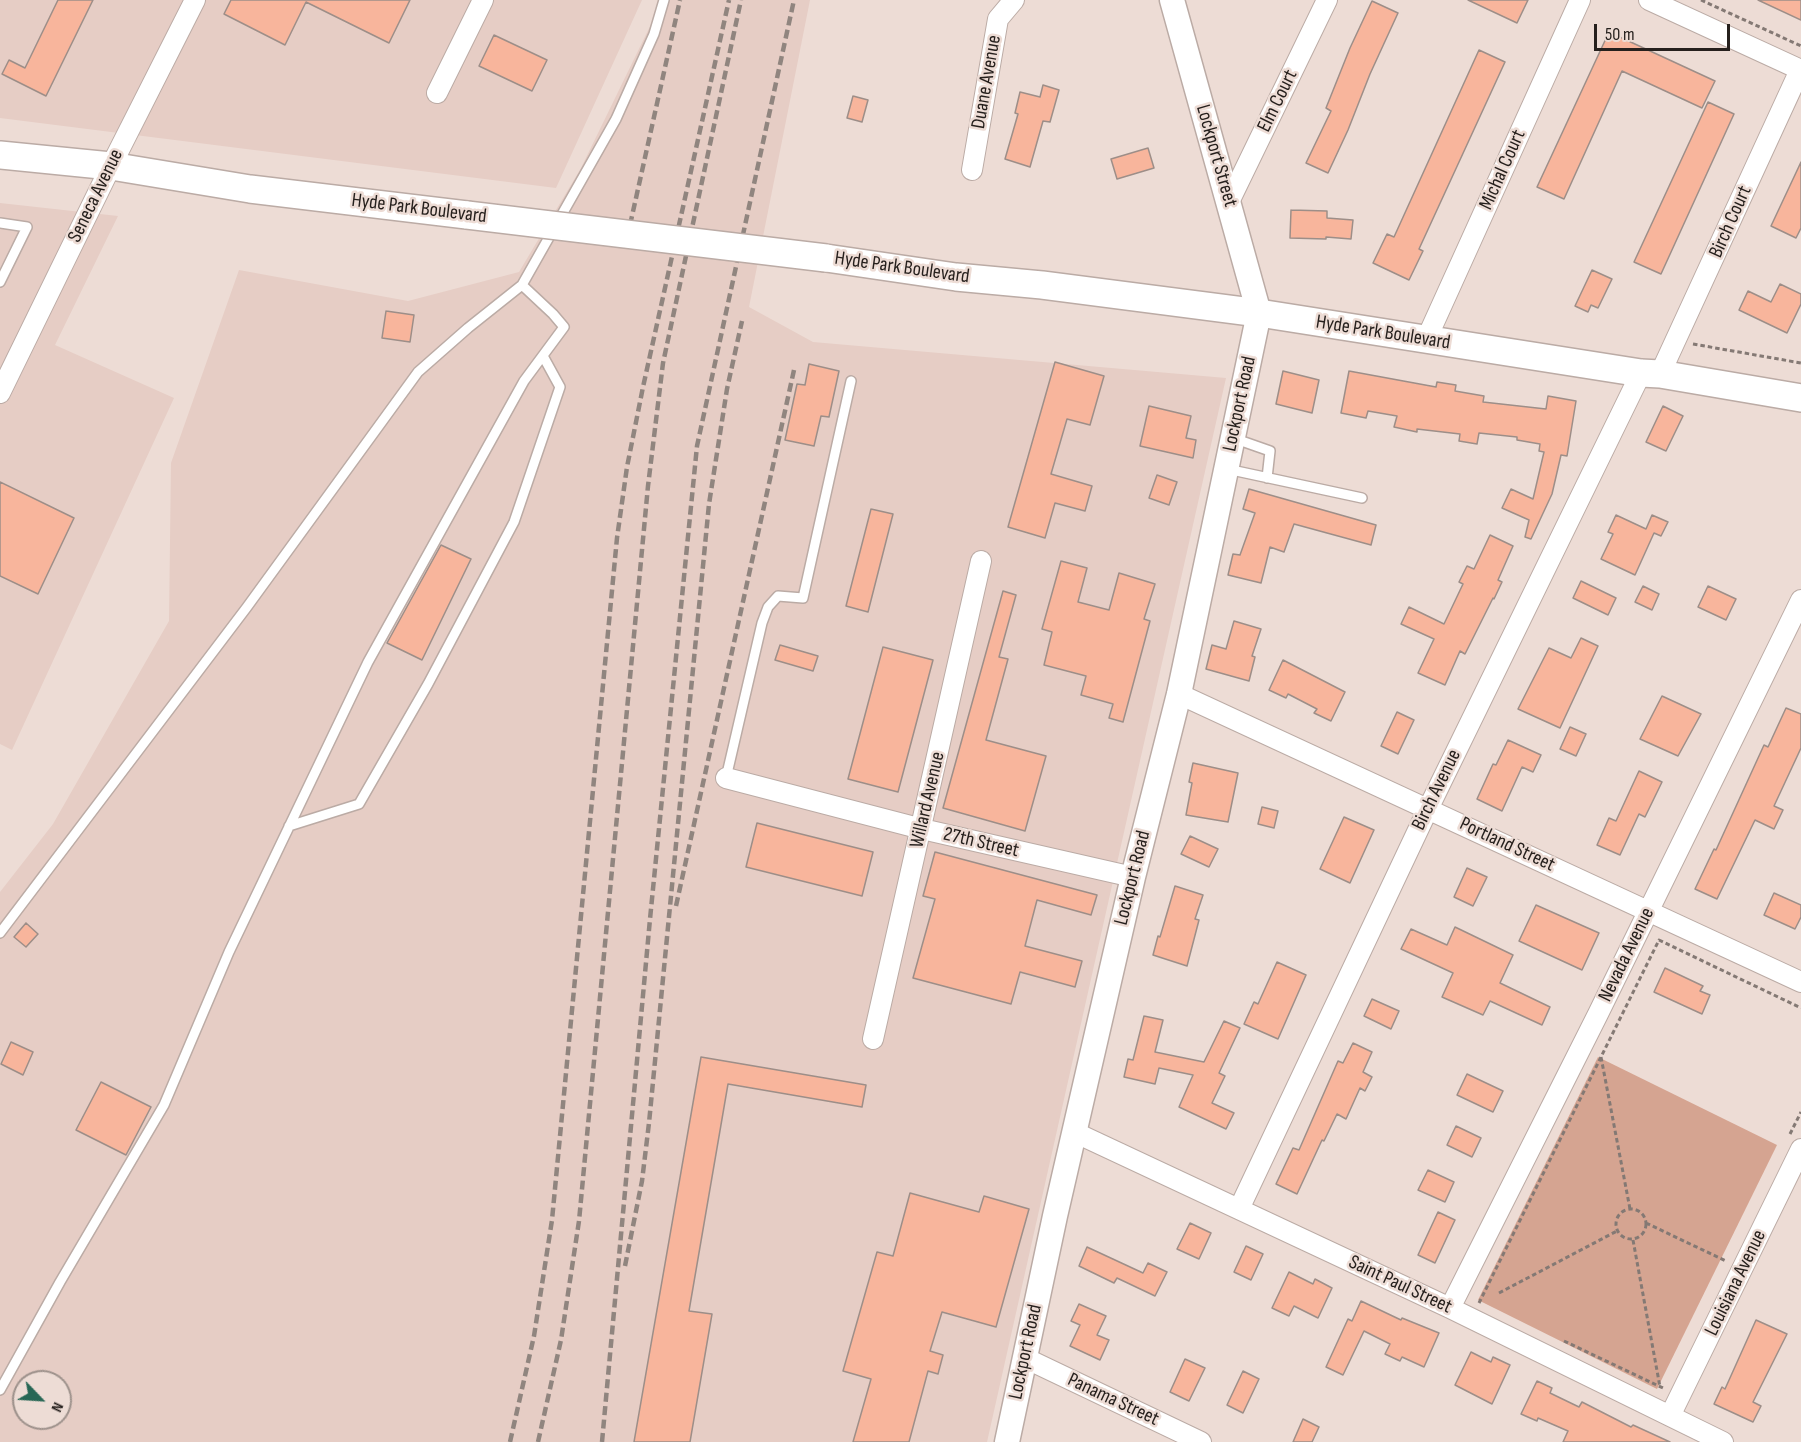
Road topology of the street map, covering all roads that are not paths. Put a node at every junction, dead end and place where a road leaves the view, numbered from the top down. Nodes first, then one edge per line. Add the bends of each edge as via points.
1 (195, 0) edge
2 (483, 0) edge
3 (664, 0) edge
4 (1014, 0) edge
5 (1172, 0) edge
6 (1327, 0) edge
7 (1580, 0) edge
8 (1649, 0) edge
9 (1801, 70) edge
10 (437, 93) dead end
11 (0, 155) edge
12 (111, 166) junction
13 (972, 170) dead end
14 (1230, 202) junction
15 (0, 223) edge
16 (0, 282) edge
17 (522, 285) junction
18 (1259, 313) junction
19 (1426, 340) junction
20 (543, 356) junction
21 (1651, 374) junction
22 (851, 381) dead end
23 (0, 393) edge
24 (1801, 398) edge
25 (1233, 438) junction
26 (1227, 469) junction
27 (1267, 478) junction
28 (1362, 498) dead end
29 (981, 561) dead end
30 (1801, 600) edge
31 (1179, 694) junction
32 (726, 778) joint
33 (1428, 809) junction
34 (289, 826) junction
35 (922, 829) junction
36 (1133, 877) junction
37 (1648, 910) junction
38 (0, 933) edge
39 (1801, 982) edge
40 (873, 1039) dead end
41 (1074, 1132) junction
42 (1801, 1149) edge
43 (1239, 1209) junction
44 (1450, 1308) junction
45 (1025, 1358) junction
46 (0, 1390) edge
47 (1670, 1416) junction
48 (1007, 1442) edge
49 (1201, 1442) edge
50 (1724, 1442) edge

1 - 12 street, Seneca Avenue
2 - 10 street
3 - 17 lane via 654,34 616,118
4 - 13 street, Duane Avenue via 998,19
5 - 14 street, Lockport Street
6 - 14 street, Elm Court
7 - 19 street, Michal Court
8 - 9 street
9 - 21 street, Birch Court via 1677,342
11 - 12 main road, Hyde Park Boulevard
12 - 18 main road, Hyde Park Boulevard, bridge via 250,189
12 - 23 street, Seneca Avenue
14 - 18 street, Lockport Street
15 - 16 lane via 27,227
17 - 20 lane via 564,327
17 - 38 lane via 418,372 240,617
18 - 19 main road, Hyde Park Boulevard
18 - 25 street, Lockport Road
19 - 21 main road, Hyde Park Boulevard
20 - 34 lane via 524,381 368,662
20 - 34 lane via 560,387 514,522 428,684 359,804
21 - 24 main road, Hyde Park Boulevard
21 - 33 street, Birch Avenue
22 - 32 lane via 803,598 778,596 768,607
25 - 26 street, Lockport Road
25 - 27 lane via 1270,451
26 - 27 lane
26 - 31 street, Lockport Road
27 - 28 lane
29 - 35 street, Willard Avenue
30 - 37 street, Nevada Avenue
31 - 33 street, Portland Street
31 - 36 street, Lockport Road
32 - 35 street, 27th Street
33 - 37 street, Portland Street
33 - 43 street, Birch Avenue
34 - 46 lane via 229,952 164,1105
35 - 36 street, 27th Street
35 - 40 street, Willard Avenue
36 - 41 street, Lockport Road
37 - 39 street, Portland Street
37 - 44 street, Nevada Avenue
41 - 43 street, Saint Paul Street
41 - 45 street, Lockport Road
42 - 47 street, Louisiana Avenue
43 - 44 street, Saint Paul Street
44 - 47 street, Saint Paul Street
45 - 48 street, Lockport Road
45 - 49 street, Panama Street
47 - 50 street, Saint Paul Street

